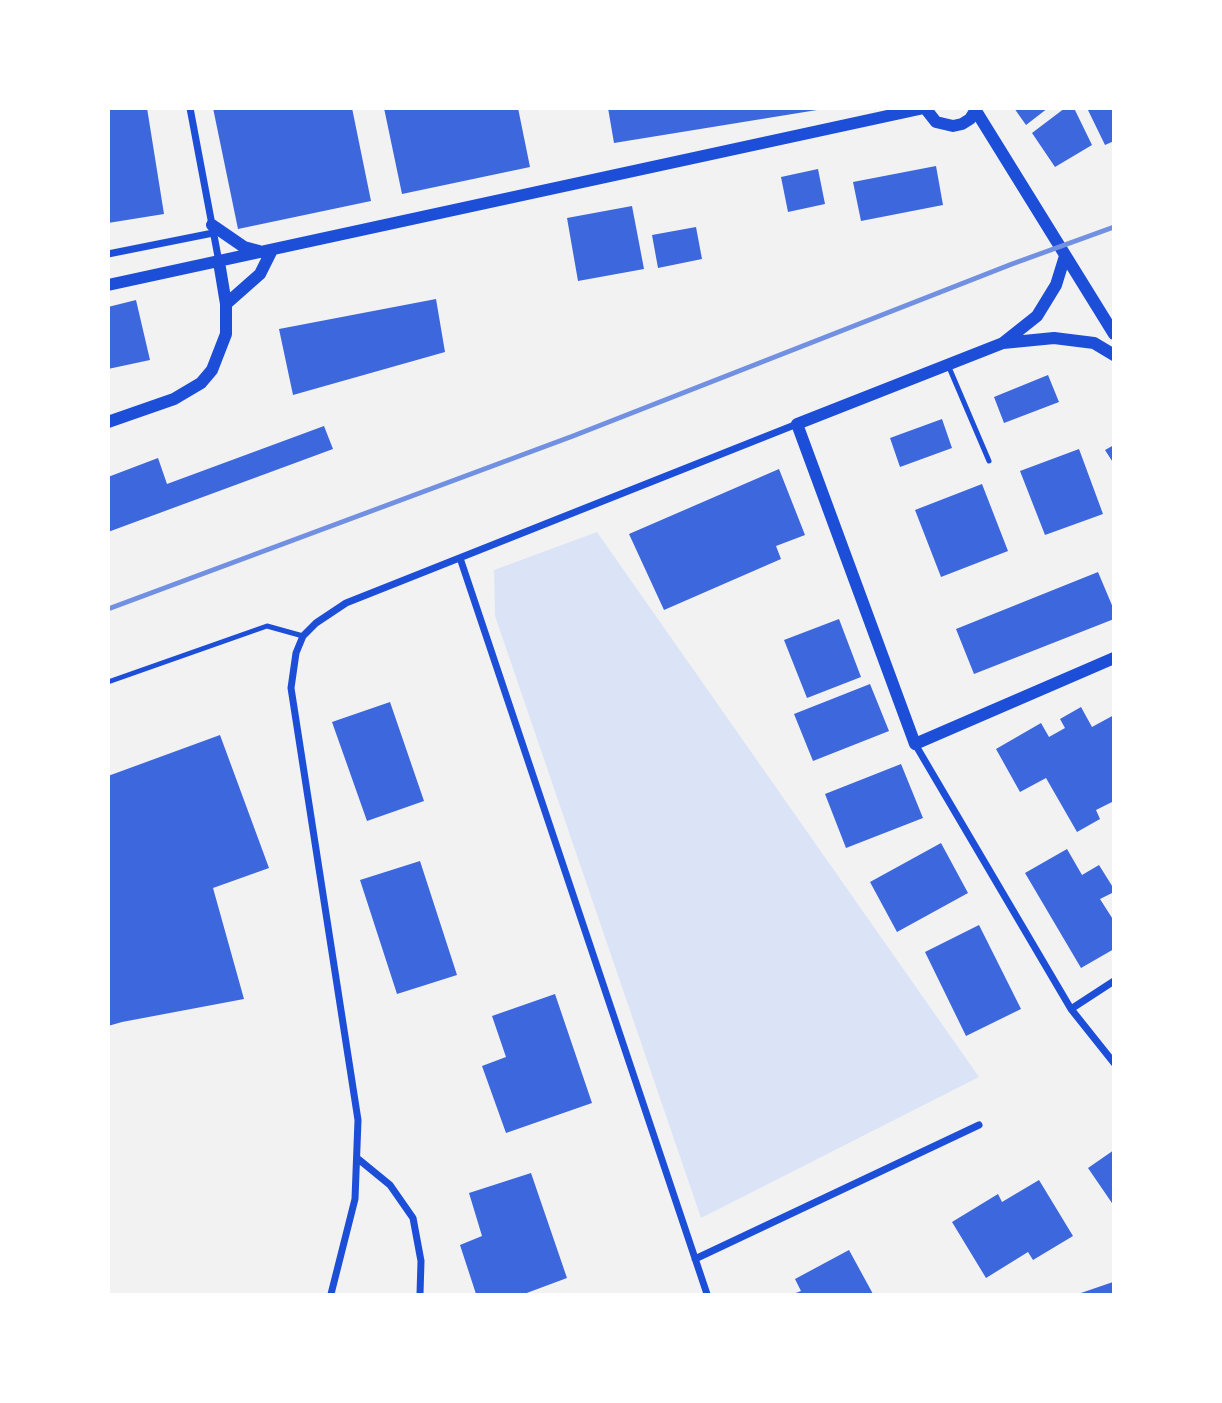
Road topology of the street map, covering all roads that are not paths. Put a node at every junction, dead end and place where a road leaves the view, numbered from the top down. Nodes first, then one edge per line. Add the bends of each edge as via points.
1 (190, 108) edge
2 (924, 108) edge
3 (977, 110) edge
4 (213, 229) junction
5 (267, 251) junction
6 (108, 254) edge
7 (1065, 256) junction
8 (219, 262) junction
9 (108, 285) edge
10 (226, 304) junction
11 (1114, 334) edge
12 (1003, 343) junction
13 (1114, 355) edge
14 (948, 365) junction
15 (108, 422) edge
16 (797, 424) junction
17 (989, 461) dead end
18 (460, 558) junction
19 (303, 636) junction
20 (1114, 658) edge
21 (108, 682) edge
22 (915, 744) junction
23 (1114, 981) edge
24 (1072, 1009) junction
25 (1114, 1063) edge
26 (979, 1125) dead end
27 (357, 1158) junction
28 (695, 1259) junction
29 (331, 1294) edge
30 (419, 1294) edge
31 (707, 1294) edge

1 - 4 street
2 - 3 street via 936,122 953,126
2 - 5 street
3 - 7 street
4 - 5 street via 244,247
4 - 6 street
4 - 8 street
5 - 8 street
5 - 10 street via 260,274
7 - 11 street
7 - 12 street via 1056,285 1037,316
8 - 9 street
8 - 10 street
10 - 15 street via 226,334 212,370 201,383 174,399
12 - 13 street via 1054,338 1094,343
12 - 14 street
14 - 16 street
14 - 17 lane
16 - 18 street
16 - 22 street
18 - 19 street via 346,603
18 - 28 street
19 - 21 lane via 267,626
19 - 27 street via 291,688 358,1120
20 - 22 street
22 - 24 street
23 - 24 street
24 - 25 street
26 - 28 street
27 - 29 street via 355,1199
27 - 30 street via 390,1185 413,1218 421,1261
28 - 31 street

